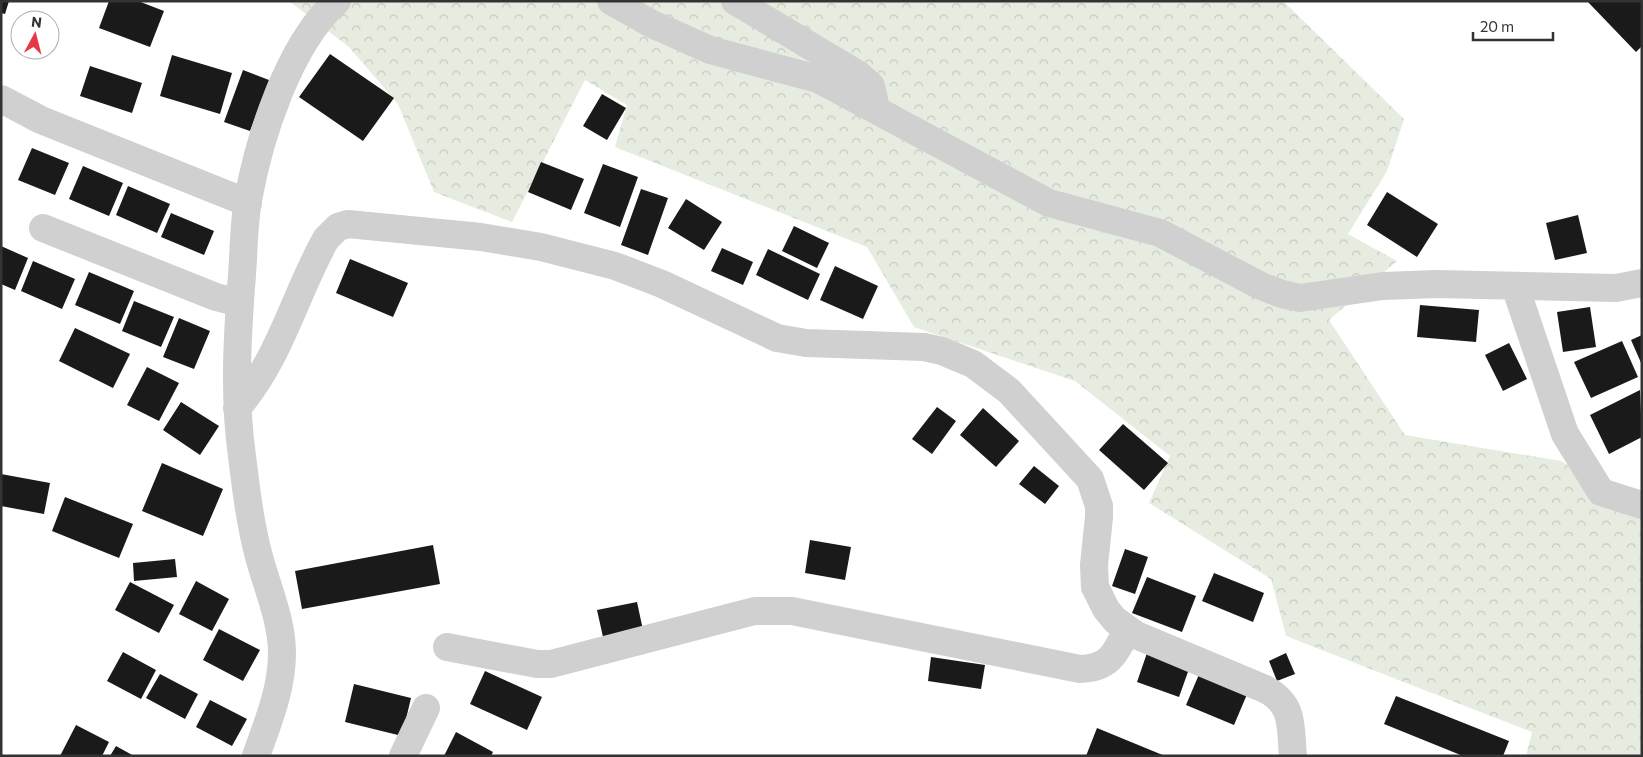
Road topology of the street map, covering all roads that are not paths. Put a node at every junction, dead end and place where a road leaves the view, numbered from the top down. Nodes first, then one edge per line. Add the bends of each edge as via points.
1 (336, 1) edge
2 (611, 1) edge
3 (735, 1) edge
4 (1, 99) edge
5 (876, 109) junction
6 (248, 203) junction
7 (43, 228) dead end
8 (1642, 283) edge
9 (1515, 286) junction
10 (240, 303) junction
11 (238, 408) junction
12 (1642, 505) edge
13 (1127, 630) junction
14 (447, 647) dead end
15 (426, 708) dead end
16 (256, 756) edge
17 (403, 756) edge
18 (1293, 756) edge

1 - 6 street via 303,44 285,77 268,124
2 - 5 street via 710,50 818,79
3 - 5 street via 859,75 871,86
4 - 6 street via 41,120
5 - 9 street via 1049,202 1160,233 1282,294 1300,298 1383,286
6 - 10 street
7 - 10 street via 216,297
8 - 9 street via 1616,288
9 - 12 street via 1565,434 1601,492
10 - 11 street via 236,362
11 - 13 street via 255,388 319,252 338,227 348,224 481,237 551,249 615,266 662,284 777,338 806,343 924,347 960,358 986,372 1009,391 1090,479 1099,506 1094,565 1096,587 1106,609
11 - 16 street via 250,511 281,646 275,701
13 - 14 street via 1110,660 1102,666 1086,669 806,613 772,610 733,616 551,664
13 - 18 street via 1280,699 1287,707
15 - 17 street

